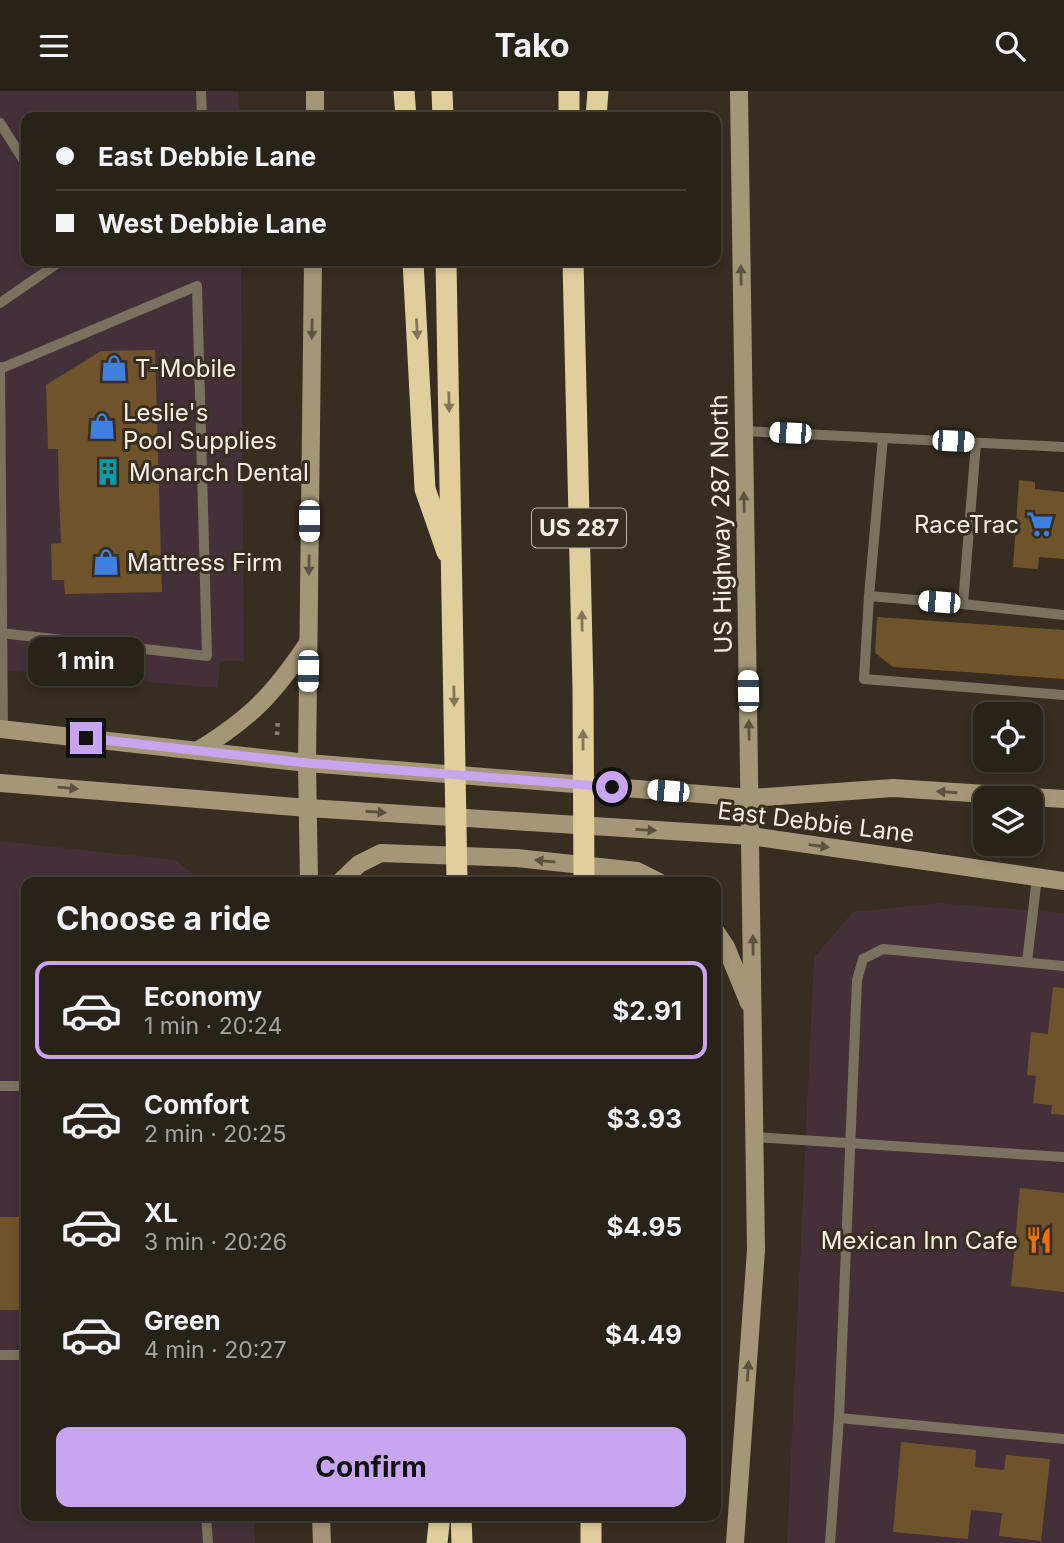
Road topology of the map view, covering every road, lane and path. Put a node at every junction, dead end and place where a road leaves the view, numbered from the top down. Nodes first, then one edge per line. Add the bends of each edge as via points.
1 (201, 91) edge
2 (316, 91) edge
3 (404, 91) edge
4 (442, 91) edge
5 (569, 91) edge
6 (597, 91) edge
7 (739, 91) edge
8 (202, 112) edge
9 (312, 112) edge
10 (406, 112) edge
11 (443, 112) edge
12 (569, 112) edge
13 (596, 112) edge
14 (0, 123) edge
15 (21, 156) edge
16 (54, 266) edge
17 (313, 266) edge
18 (413, 266) edge
19 (446, 266) edge
20 (573, 266) edge
21 (587, 266) edge
22 (0, 303) edge
23 (0, 368) edge
24 (575, 368) junction
25 (743, 431) junction
26 (883, 438) junction
27 (976, 443) junction
28 (1064, 447) edge
29 (453, 570) junction
30 (869, 596) junction
31 (963, 604) junction
32 (1064, 615) edge
33 (1, 633) edge
34 (308, 643) junction
35 (1064, 695) edge
36 (278, 719) dead end
37 (2, 729) edge
38 (277, 734) dead end
39 (197, 751) junction
40 (307, 763) junction
41 (0, 783) edge
42 (751, 798) junction
43 (1064, 799) edge
44 (308, 808) junction
45 (751, 836) junction
46 (309, 877) edge
47 (345, 877) edge
48 (457, 877) edge
49 (584, 877) edge
50 (649, 877) edge
51 (1037, 877) junction
52 (1064, 881) edge
53 (721, 940) edge
54 (1027, 962) junction
55 (1064, 966) edge
56 (753, 1013) junction
57 (0, 1086) edge
58 (21, 1086) edge
59 (755, 1137) junction
60 (850, 1142) junction
61 (1064, 1157) edge
62 (0, 1355) edge
63 (21, 1355) edge
64 (839, 1418) junction
65 (1064, 1439) edge
66 (206, 1521) edge
67 (321, 1521) edge
68 (439, 1521) edge
69 (461, 1521) edge
70 (591, 1521) edge
71 (208, 1543) edge
72 (322, 1543) edge
73 (437, 1543) edge
74 (462, 1543) edge
75 (591, 1543) edge
76 (735, 1543) edge
77 (830, 1543) edge

1 - 8 lane
2 - 9 main road
3 - 10 highway
4 - 11 highway
5 - 12 highway
6 - 13 highway
25 -> 7 main road, US Highway 287 North
14 - 15 lane
16 - 22 lane
17 -> 34 main road
18 -> 29 highway via 425,489
19 -> 29 highway
20 - 24 highway, US 287
21 - 24 highway
23 - 33 lane
23 - 33 lane via 197,286 207,656
49 -> 24 highway, US 287
25 - 26 lane
42 -> 25 main road, US Highway 287 North
26 - 27 lane
26 - 30 lane
27 - 28 lane
27 - 31 lane
29 -> 48 highway
30 - 31 lane
30 - 35 lane via 864,679
31 - 32 lane
33 - 37 lane
34 - 39 main road via 265,701 238,726
34 - 40 main road
36 - 38 path
37 - 39 main road, East Debbie Lane
39 - 40 main road, East Debbie Lane
40 - 42 main road, East Debbie Lane
40 - 44 main road
41 -> 44 main road, East Debbie Lane
43 -> 42 main road, East Debbie Lane via 893,788
42 - 45 main road, US Highway 287 North
44 -> 45 main road, East Debbie Lane
44 - 46 main road
45 -> 51 main road, East Debbie Lane
56 -> 45 main road, US Highway 287 North
50 -> 47 main road via 637,871 517,859 381,853
51 - 52 main road, East Debbie Lane
51 - 54 lane
53 - 56 main road
54 - 55 lane
54 - 60 lane via 883,949 863,959 857,979
56 - 59 main road, US Highway 287 North
57 - 58 lane
59 - 60 lane
76 -> 59 main road, US Highway 287 North via 756,1250
60 - 61 lane
60 - 64 lane
62 - 63 lane
64 - 65 lane
64 - 77 lane
66 - 71 lane
67 - 72 main road
68 - 73 highway
69 - 74 highway
70 - 75 highway

